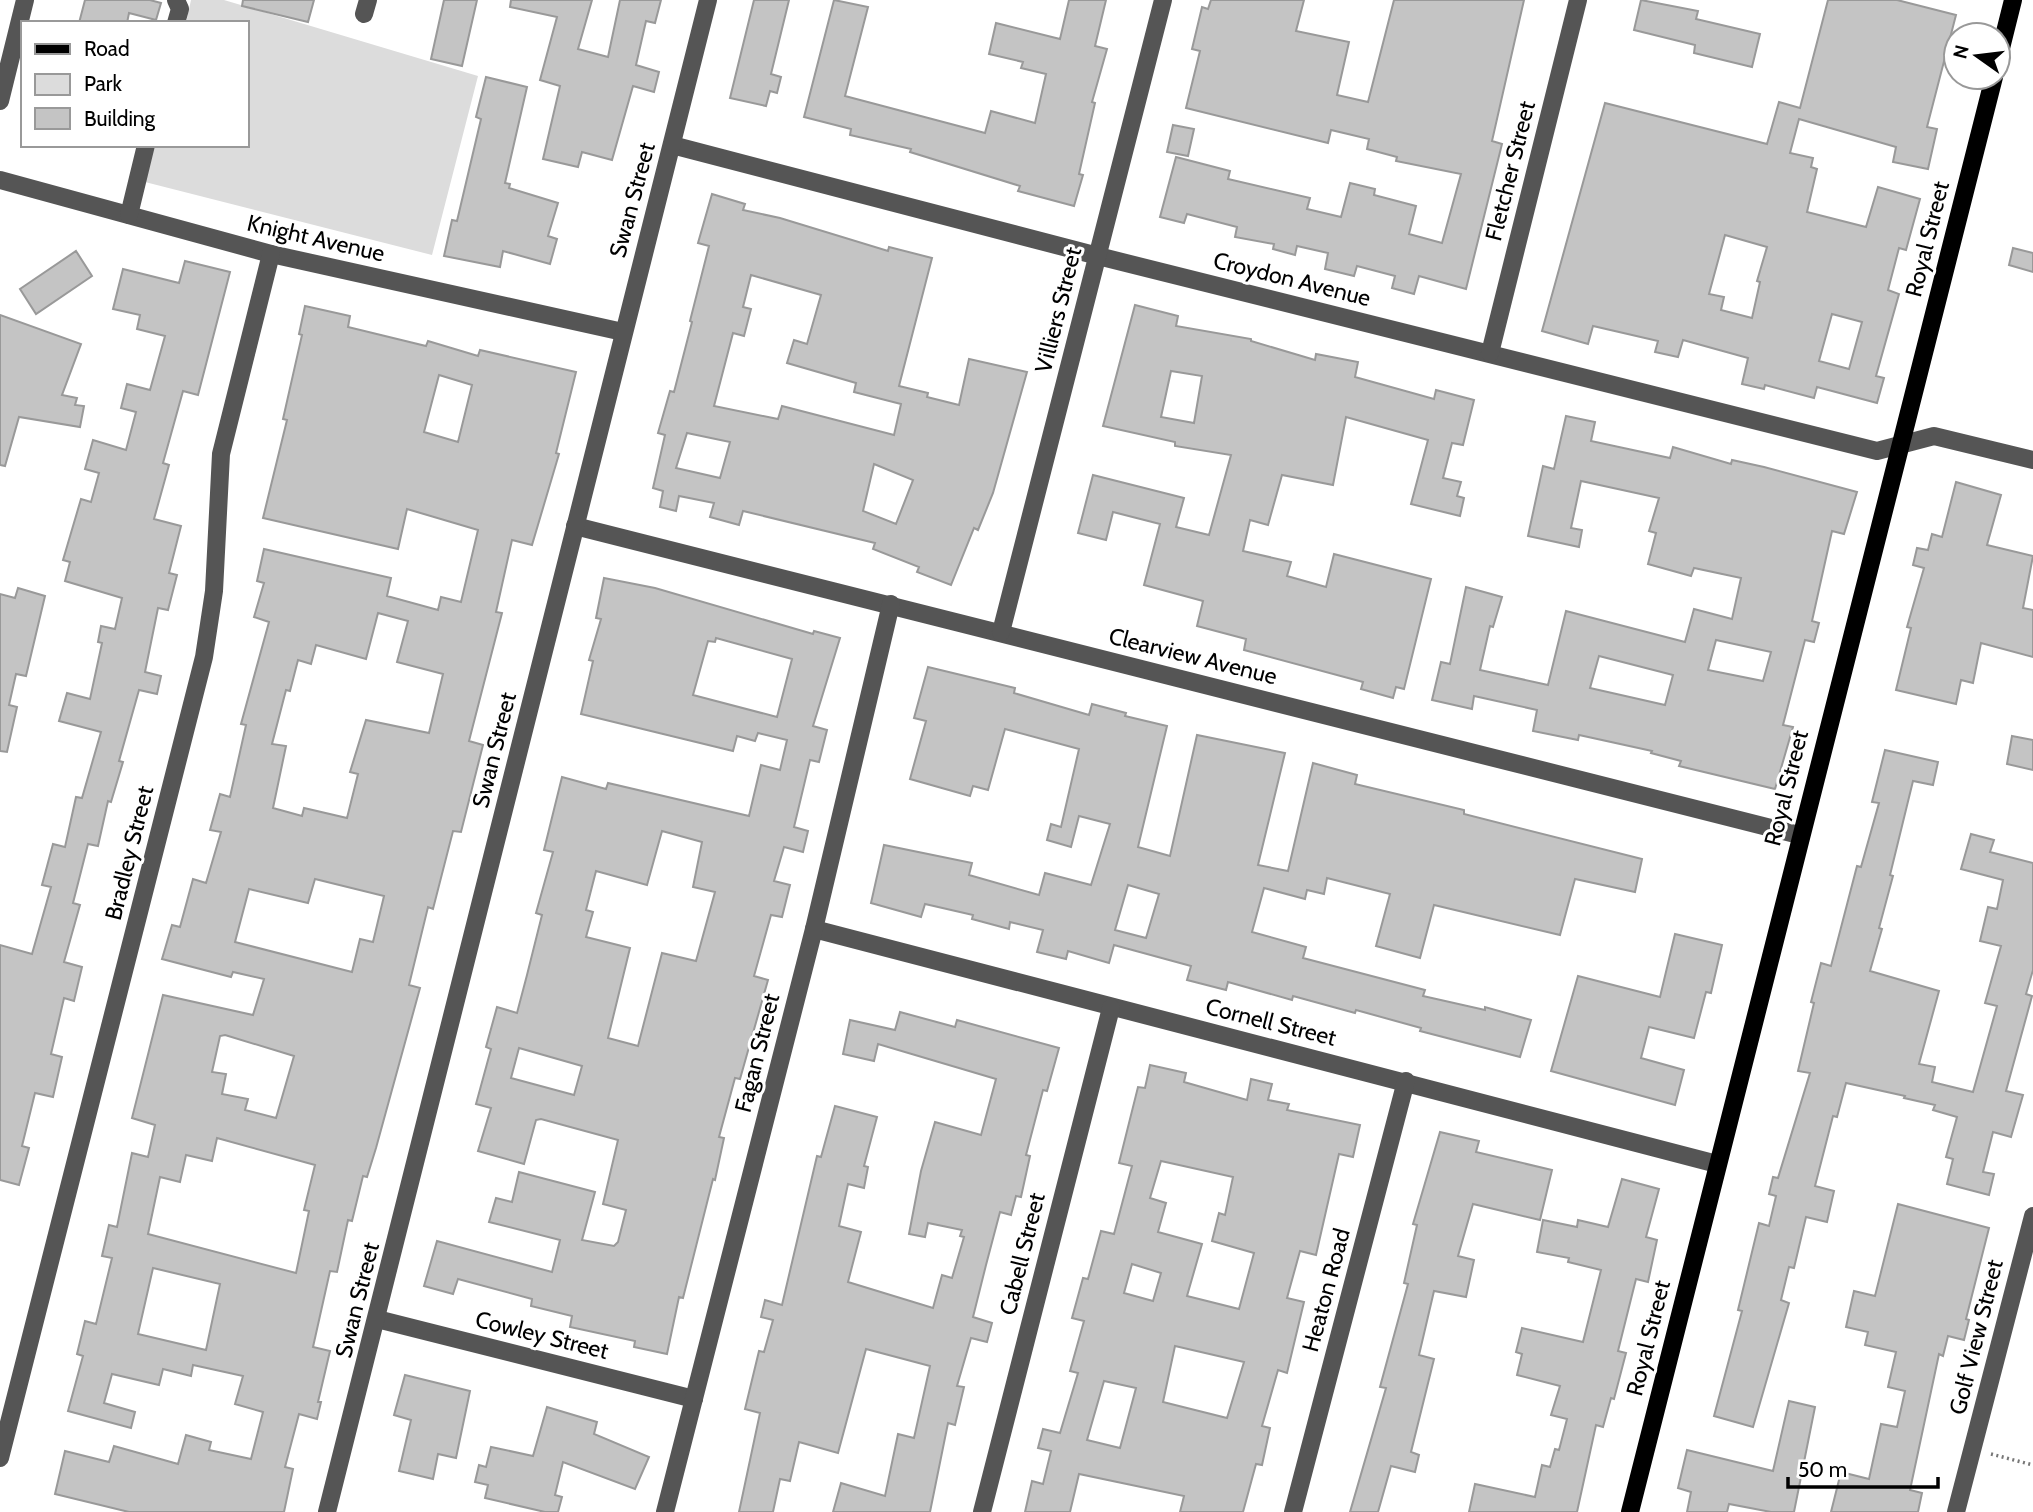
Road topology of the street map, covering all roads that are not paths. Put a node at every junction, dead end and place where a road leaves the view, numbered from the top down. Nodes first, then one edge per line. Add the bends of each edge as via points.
1 (25, 0) edge
2 (176, 0) edge
3 (708, 0) edge
4 (1163, 0) edge
5 (1578, 0) edge
6 (2013, 0) edge
7 (177, 21) edge
8 (2008, 21) edge
9 (1990, 91) edge
10 (0, 101) edge
11 (672, 145) junction
12 (146, 147) edge
13 (0, 180) edge
14 (129, 215) junction
15 (271, 254) junction
16 (1098, 256) junction
17 (623, 332) junction
18 (1490, 354) junction
19 (1900, 444) junction
20 (2033, 460) edge
21 (575, 526) junction
22 (891, 604) junction
23 (1001, 632) junction
24 (1799, 835) junction
25 (814, 929) junction
26 (1111, 1007) junction
27 (1406, 1081) junction
28 (1717, 1164) junction
29 (2033, 1216) edge
30 (377, 1320) junction
31 (694, 1399) junction
32 (0, 1458) edge
33 (327, 1512) edge
34 (666, 1512) edge
35 (982, 1512) edge
36 (1293, 1512) edge
37 (1630, 1512) edge
38 (1956, 1512) edge

1 - 10 street
2 - 7 street via 180,9
3 - 11 street, Swan Street
4 - 16 street, Villiers Street
5 - 18 street, Fletcher Street
6 - 8 main road
9 - 19 main road, Royal Street
11 - 16 street, Croydon Avenue
11 - 17 street, Swan Street
12 - 14 street
13 - 14 street, Knight Avenue
14 - 15 street, Knight Avenue
15 - 17 street, Knight Avenue
15 - 32 street, Bradley Street via 221,454 214,591 204,657
16 - 18 street, Croydon Avenue
16 - 23 street, Villiers Street
17 - 21 street, Swan Street
18 - 19 street, Croydon Avenue via 1877,451
19 - 20 street, Croydon Avenue via 1934,436
19 - 24 main road, Royal Street
21 - 22 street, Clearview Avenue
21 - 30 street, Swan Street
22 - 23 street, Clearview Avenue
22 - 25 street, Fagan Street
23 - 24 street, Clearview Avenue
24 - 28 main road, Royal Street
25 - 26 street, Cornell Street
25 - 31 street, Fagan Street
26 - 27 street, Cornell Street
26 - 35 street, Cabell Street
27 - 28 street, Cornell Street
27 - 36 street, Heaton Road
28 - 37 main road, Royal Street
29 - 38 street, Golf View Street
30 - 31 street, Cowley Street
30 - 33 street, Swan Street
31 - 34 street, Fagan Street

